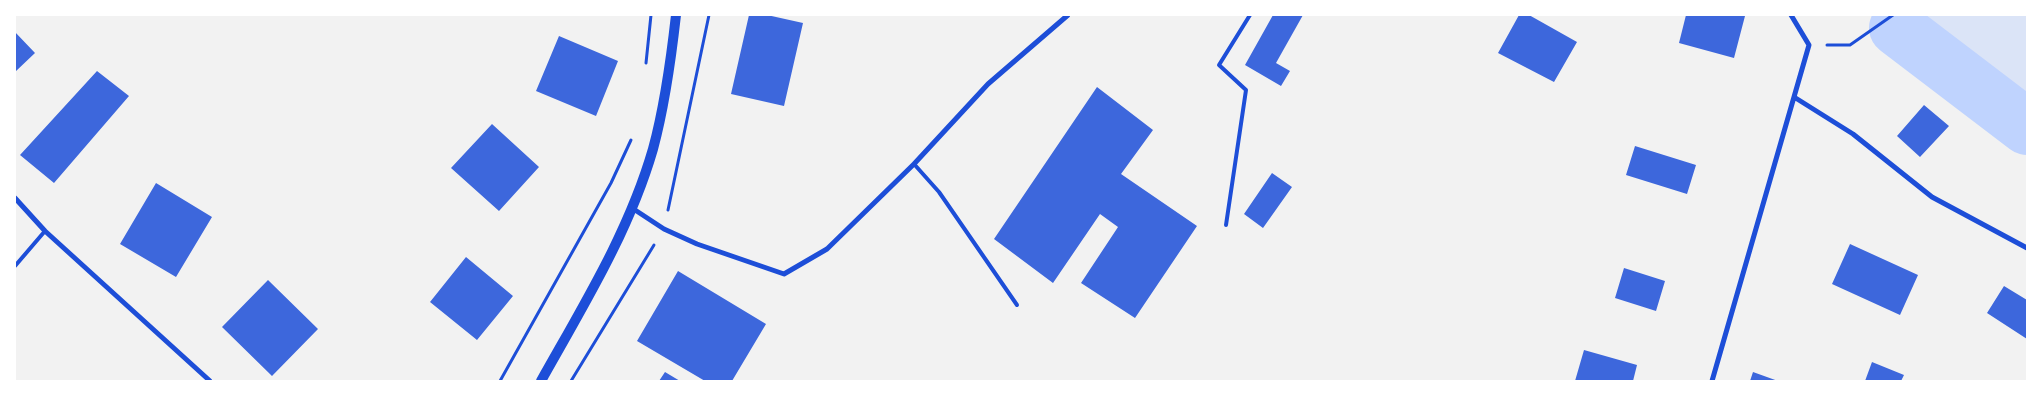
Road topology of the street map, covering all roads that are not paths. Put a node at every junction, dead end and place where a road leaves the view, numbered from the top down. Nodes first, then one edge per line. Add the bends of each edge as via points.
1 (676, 15) edge
2 (1068, 15) edge
3 (1250, 15) edge
4 (1792, 15) edge
5 (1794, 97) junction
6 (914, 164) junction
7 (15, 198) edge
8 (632, 208) junction
9 (1226, 224) dead end
10 (45, 231) junction
11 (2027, 248) edge
12 (15, 266) edge
13 (1017, 305) dead end
14 (210, 381) edge
15 (541, 381) edge
16 (1712, 381) edge

1 - 8 main road via 653,149
2 - 6 street via 988,84
3 - 9 lane via 1219,66 1246,90
4 - 5 street via 1809,45
5 - 11 street via 1853,134 1932,197
5 - 16 street
6 - 8 street via 828,248 784,274 697,244 664,229
6 - 13 lane via 939,192
7 - 10 street
8 - 15 main road via 592,291
10 - 12 lane
10 - 14 street

